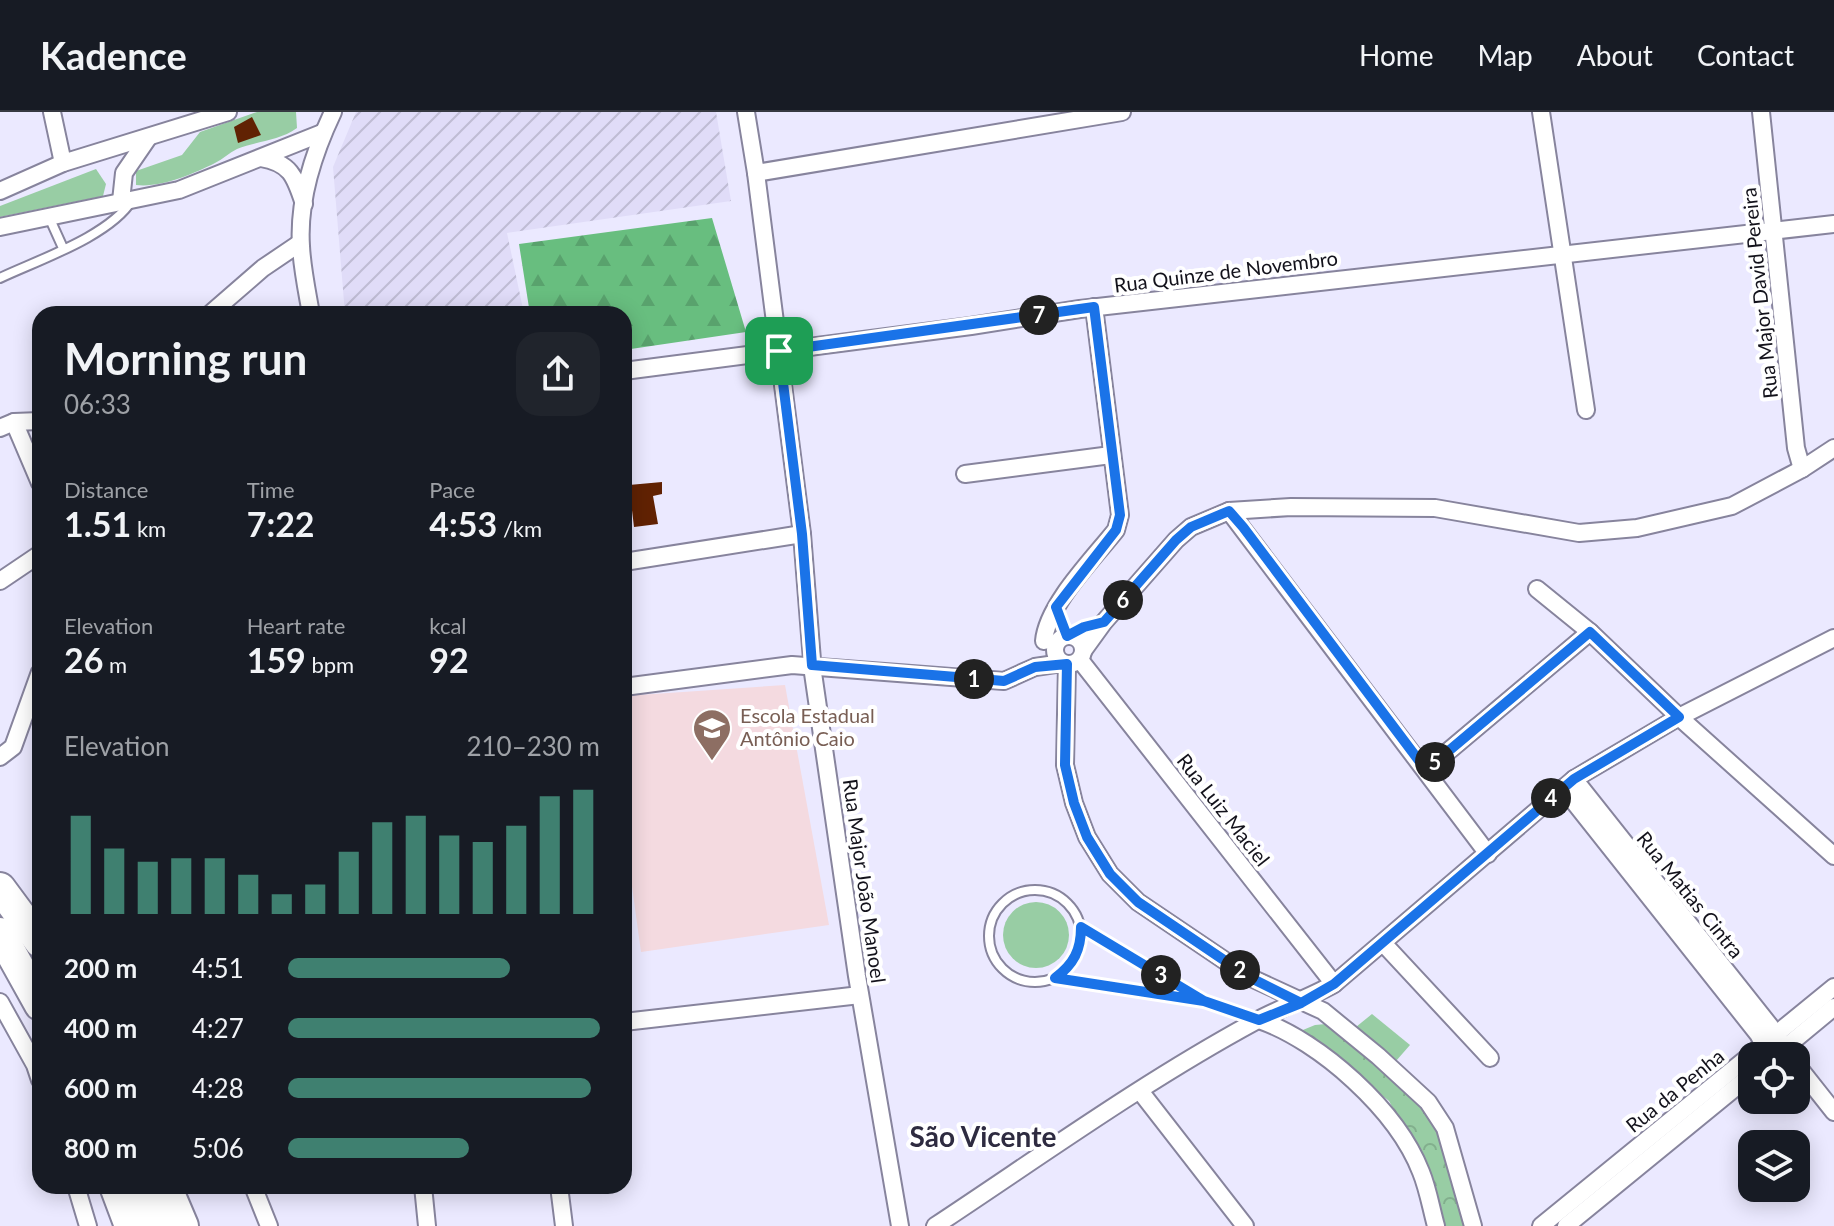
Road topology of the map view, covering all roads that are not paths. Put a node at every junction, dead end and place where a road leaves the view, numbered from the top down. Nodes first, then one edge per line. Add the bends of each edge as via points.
1 (52, 112) edge
2 (333, 112) edge
3 (746, 112) edge
4 (1122, 112) edge
5 (1541, 112) edge
6 (1761, 112) edge
7 (223, 113) edge
8 (188, 117) edge
9 (322, 133) junction
10 (148, 138) junction
11 (261, 158) junction
12 (63, 163) junction
13 (756, 173) junction
14 (0, 191) edge
15 (127, 200) junction
16 (304, 205) junction
17 (49, 217) junction
18 (1834, 224) edge
19 (0, 227) edge
20 (1773, 230) junction
21 (300, 243) junction
22 (63, 248) junction
23 (1563, 253) junction
24 (0, 278) edge
25 (219, 306) edge
26 (310, 306) edge
27 (1094, 307) junction
28 (779, 351) junction
29 (632, 370) edge
30 (1586, 410) dead end
31 (32, 422) edge
32 (7, 425) edge
33 (1834, 448) edge
34 (1111, 455) junction
35 (32, 469) edge
36 (1802, 469) junction
37 (965, 474) dead end
38 (1229, 511) junction
39 (802, 534) junction
40 (32, 559) edge
41 (632, 561) edge
42 (0, 581) edge
43 (1537, 589) dead end
44 (1056, 607) junction
45 (1104, 622) junction
46 (1590, 632) junction
47 (1060, 638) junction
48 (1834, 638) edge
49 (1073, 660) junction
50 (812, 665) junction
51 (1035, 667) junction
52 (632, 686) edge
53 (32, 694) edge
54 (1679, 717) junction
55 (0, 757) edge
56 (1426, 770) junction
57 (1568, 783) junction
58 (1488, 854) junction
59 (1834, 856) edge
60 (0, 888) edge
61 (0, 924) edge
62 (1081, 927) junction
63 (32, 931) edge
64 (0, 933) edge
65 (1383, 943) junction
66 (32, 970) edge
67 (1055, 978) junction
68 (1334, 984) junction
69 (1834, 987) edge
70 (32, 991) edge
71 (860, 995) junction
72 (1204, 1001) junction
73 (0, 1002) edge
74 (1301, 1003) junction
75 (1834, 1007) edge
76 (1259, 1020) junction
77 (632, 1021) edge
78 (1767, 1042) edge
79 (1783, 1042) edge
80 (1787, 1042) edge
81 (1490, 1058) dead end
82 (32, 1060) edge
83 (1738, 1078) edge
84 (1810, 1082) edge
85 (1738, 1085) edge
86 (1140, 1091) junction
87 (1834, 1112) edge
88 (78, 1194) edge
89 (118, 1194) edge
90 (145, 1194) edge
91 (169, 1194) edge
92 (256, 1194) edge
93 (424, 1194) edge
94 (560, 1194) edge
95 (88, 1226) edge
96 (130, 1226) edge
97 (159, 1226) edge
98 (183, 1226) edge
99 (269, 1226) edge
100 (427, 1226) edge
101 (564, 1226) edge
102 (900, 1226) edge
103 (935, 1226) edge
104 (1245, 1226) edge
105 (1436, 1226) edge
106 (1473, 1226) edge
107 (1541, 1226) edge
108 (1566, 1226) edge

1 - 12 street
2 - 9 street
3 - 13 street, Rua Major João Manoel
4 - 13 street
5 - 23 street
6 - 20 street, Rua Major David Pereira
7 - 8 street
8 - 10 street
9 - 11 street
9 - 16 street
10 - 12 street
10 - 15 street via 124,173
11 - 15 street via 179,190
11 - 16 street via 284,165
12 - 14 street
13 - 28 street, Rua Major João Manoel
15 - 17 street
15 - 22 lane via 115,221
16 - 21 street
17 - 19 street
17 - 22 lane
18 - 20 street, Rua Quinze de Novembro
20 - 23 street, Rua Quinze de Novembro
20 - 36 street, Rua Major David Pereira
21 - 25 street
21 - 26 street
22 - 24 lane
23 - 27 street, Rua Quinze de Novembro
23 - 30 street
27 - 28 street, Rua Quinze de Novembro
27 - 34 street
28 - 29 street, Rua Quinze de Novembro
28 - 39 street, Rua Major João Manoel
31 - 32 street
32 - 35 street
33 - 36 street
34 - 37 street
34 - 44 street via 1120,515 1116,530
36 - 38 street via 1732,506 1637,528 1579,533 1435,508
38 - 45 street via 1191,527 1176,540
38 - 56 street
39 - 41 street
39 - 50 street, Rua Major João Manoel
40 - 42 street
43 - 46 street
44 - 47 street
44 - 47 street via 1045,629
45 - 47 street
45 - 49 street
46 - 54 street
46 - 56 street
47 - 49 street via 1054,651
47 - 49 street, Rua Luiz Maciel via 1081,642
47 - 51 street via 1037,653
48 - 54 street
49 - 51 street
49 - 68 street, Rua Luiz Maciel
49 - 74 street via 1065,765 1087,837 1110,874 1138,902 1249,977
50 - 51 street via 1004,681
50 - 52 street
50 - 71 street, Rua Major João Manoel
53 - 55 street via 13,747
54 - 57 street
54 - 59 street
56 - 58 street
57 - 58 street
57 - 78 street, Rua Matias Cintra
58 - 65 street
60 - 63 highway
61 - 66 highway
62 - 67 lane via 1076,957
62 - 67 lane via 1065,901 1037,889 1022,891 998,908 989,936 999,964 1024,981
62 - 72 lane
64 - 70 highway
65 - 68 street
65 - 81 street
67 - 72 lane
68 - 74 street
69 - 79 street, Rua da Penha
71 - 77 street
71 - 102 street, Rua Major João Manoel
72 - 76 lane
73 - 82 street
74 - 76 street
74 - 106 street via 1323,1011 1428,1102 1445,1128
75 - 80 street, Rua da Penha
76 - 86 street
76 - 105 street via 1313,1048 1369,1094 1421,1172
83 - 107 street, Rua da Penha
84 - 87 street
85 - 108 street, Rua da Penha
86 - 103 street
86 - 104 street
88 - 95 street
89 - 96 highway
90 - 97 highway
91 - 98 highway
92 - 99 street
93 - 100 street
94 - 101 street

